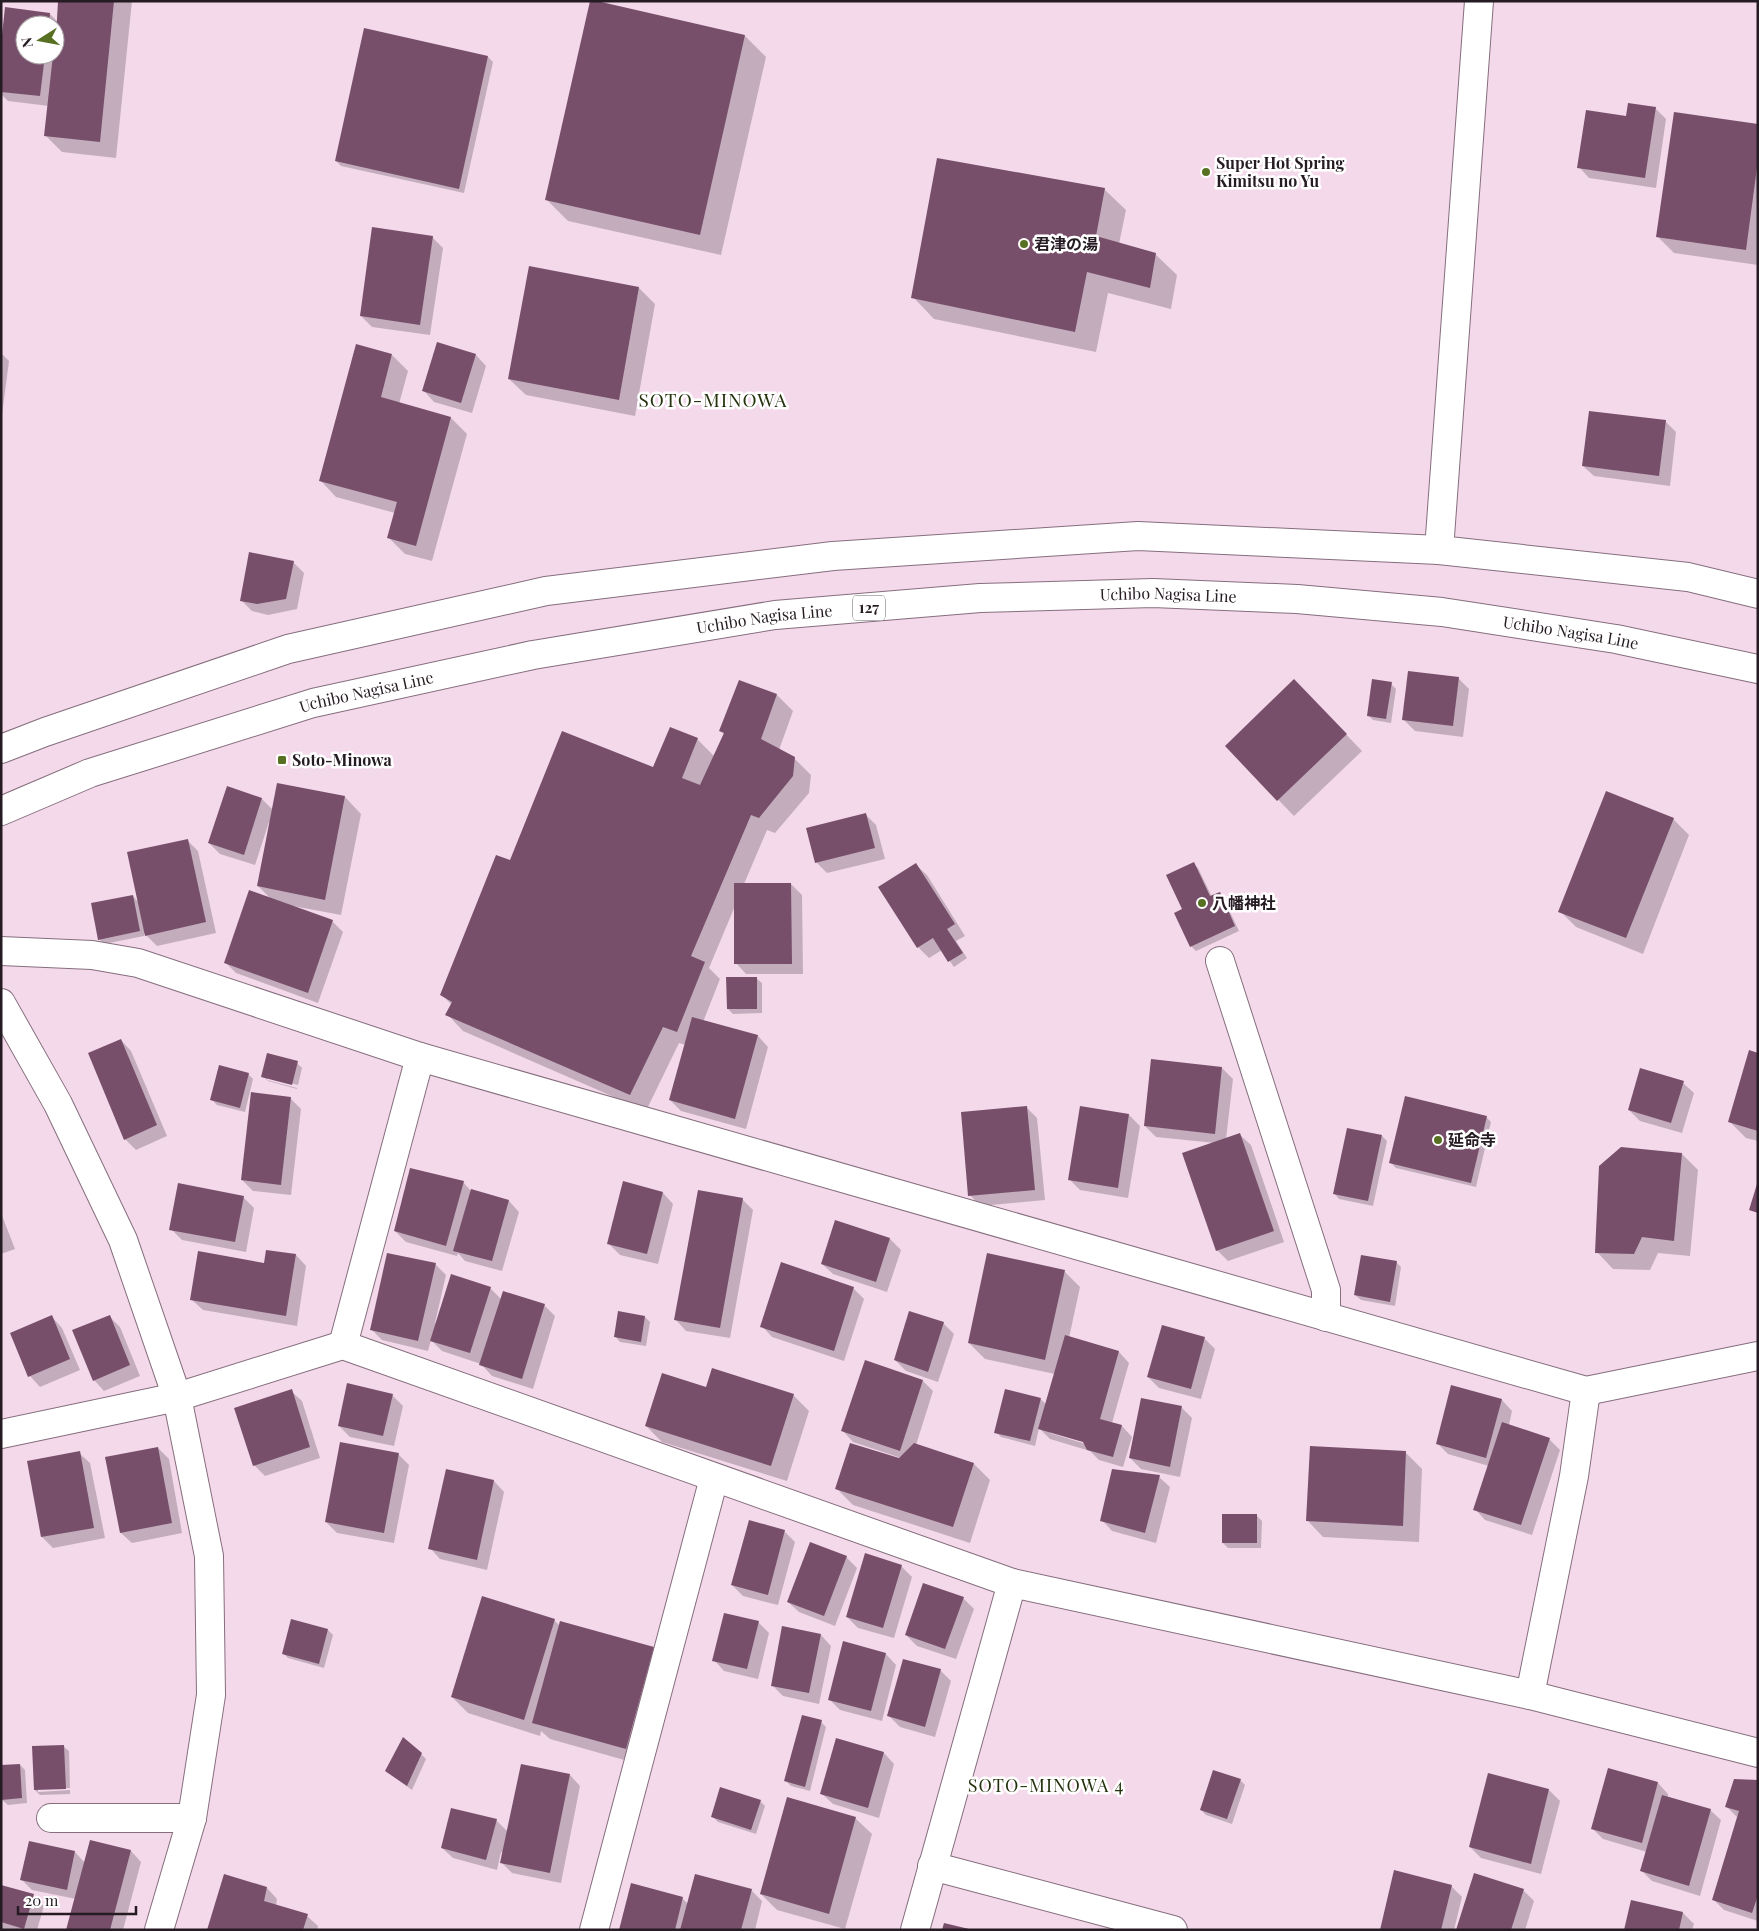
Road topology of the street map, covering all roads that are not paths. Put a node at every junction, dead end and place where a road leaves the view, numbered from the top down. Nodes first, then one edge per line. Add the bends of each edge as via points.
1 (1479, 1) edge
2 (1440, 550) junction
3 (1758, 594) edge
4 (1758, 669) edge
5 (1, 749) edge
6 (1, 811) edge
7 (1, 951) edge
8 (1220, 961) dead end
9 (1, 1003) edge
10 (420, 1057) junction
11 (1326, 1317) junction
12 (343, 1345) junction
13 (1758, 1356) edge
14 (1586, 1392) junction
15 (177, 1397) junction
16 (1, 1434) edge
17 (714, 1478) junction
18 (1012, 1584) junction
19 (1530, 1695) junction
20 (1758, 1753) edge
21 (52, 1818) dead end
22 (192, 1818) junction
23 (932, 1866) junction
24 (159, 1930) edge
25 (594, 1930) edge
26 (914, 1930) edge
27 (1173, 1930) edge

1 - 2 main road
2 - 3 main road via 1688,577
2 - 5 main road via 1138,536 833,556 546,592 288,649
4 - 6 main road, Uchibo Nagisa Line / 127 via 1616,639 1442,612 1297,599 1153,593 970,599 765,617 533,655 323,701 90,772
7 - 10 main road via 92,955 138,963
8 - 11 main road via 1326,1290
9 - 15 main road via 58,1104 123,1240
10 - 11 main road
10 - 12 main road
11 - 14 main road
12 - 15 main road
12 - 17 main road
13 - 14 main road
14 - 19 main road via 1574,1476
15 - 16 main road
15 - 22 main road via 210,1556 210,1695
17 - 18 main road
17 - 25 main road
18 - 19 main road
18 - 23 main road
19 - 20 main road
21 - 22 main road
22 - 24 main road
23 - 26 main road
23 - 27 main road

